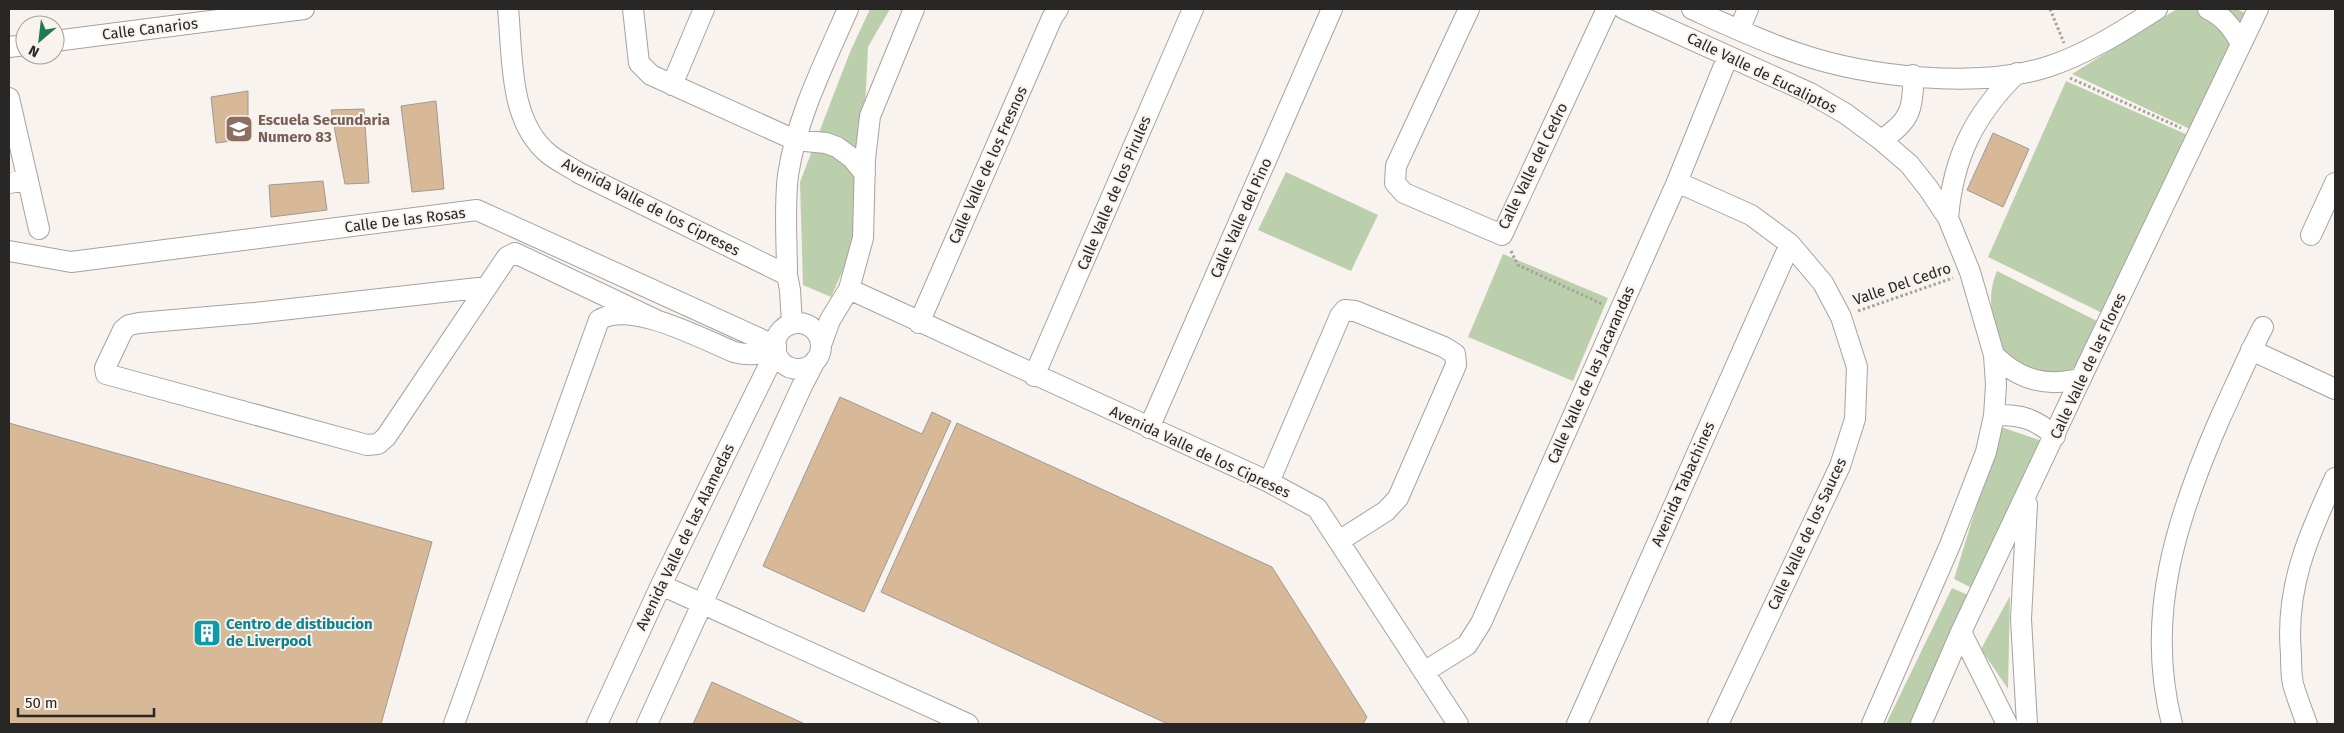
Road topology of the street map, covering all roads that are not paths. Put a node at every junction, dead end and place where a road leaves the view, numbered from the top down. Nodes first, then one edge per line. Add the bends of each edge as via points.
1 (304, 9) edge
2 (508, 9) edge
3 (633, 9) edge
4 (704, 9) edge
5 (848, 9) edge
6 (914, 9) edge
7 (1058, 9) edge
8 (1193, 9) edge
9 (1332, 9) edge
10 (1468, 9) edge
11 (1607, 9) edge
12 (1624, 9) edge
13 (1692, 9) edge
14 (1748, 9) edge
15 (2157, 9) edge
16 (2208, 9) edge
17 (2258, 9) edge
18 (203, 15) edge
19 (1739, 30) junction
20 (65, 39) edge
21 (2241, 44) junction
22 (1728, 56) junction
23 (2017, 73) junction
24 (1913, 75) junction
25 (672, 85) junction
26 (9, 98) edge
27 (795, 140) junction
28 (1881, 140) junction
29 (865, 174) junction
30 (18, 181) edge
31 (1677, 182) junction
32 (2335, 183) edge
33 (2328, 215) edge
34 (1948, 218) junction
35 (39, 229) dead end
36 (2311, 234) dead end
37 (1790, 244) junction
38 (9, 251) edge
39 (786, 274) junction
40 (488, 287) junction
41 (849, 289) junction
42 (656, 320) junction
43 (919, 323) junction
44 (792, 324) junction
45 (2263, 327) dead end
46 (776, 348) junction
47 (2251, 350) junction
48 (818, 353) junction
49 (1994, 355) junction
50 (1034, 376) junction
51 (2081, 378) junction
52 (2335, 389) edge
53 (1994, 416) junction
54 (1149, 428) junction
55 (2055, 436) junction
56 (2335, 478) edge
57 (1269, 482) junction
58 (2028, 494) junction
59 (1339, 541) junction
60 (661, 585) junction
61 (702, 603) junction
62 (1961, 632) junction
63 (1424, 672) junction
64 (454, 724) edge
65 (597, 724) edge
66 (646, 724) edge
67 (968, 724) edge
68 (1458, 724) edge
69 (1577, 724) edge
70 (1718, 724) edge
71 (1872, 724) edge
72 (1921, 724) edge
73 (2007, 724) edge
74 (2027, 724) edge
75 (2172, 724) edge
76 (2307, 724) edge

1 - 18 street, Calle Canarios
2 - 39 street, Avenida Valle de los Cipreses via 517,99 528,131 549,155 579,173
3 - 25 street via 639,64 651,75
4 - 25 street
5 - 27 street
6 - 29 street via 870,116
7 - 43 street, Calle Valle de los Fresnos
8 - 50 street, Calle Valle de los Pirules
9 - 54 street, Calle Valle del Pino
10 - 11 street, Calle Valle del Cedro via 1396,166 1395,183 1404,193 1502,235
12 - 22 street, Calle Valle de Eucaliptos
13 - 19 street, Calle Valle de Eucaliptos
14 - 19 street
15 - 23 street via 2070,58
16 - 21 street via 2224,19
17 - 21 street, Calle Valle de las Flores
18 - 20 street, Calle Canarios
19 - 24 street, Calle Valle de Eucaliptos via 1832,63
21 - 51 street, Calle Valle de las Flores
22 - 28 street, Calle Valle de Eucaliptos via 1810,93
22 - 31 street, Calle Valle de las Jacarandas
23 - 24 street, Calle Valle de Eucaliptos via 1945,78
23 - 34 street via 1990,102 1973,128 1955,172
24 - 28 street via 1914,92 1906,120
25 - 27 street
26 - 30 street
27 - 29 street via 837,147
27 - 39 street via 788,176
28 - 34 street, Calle Valle de Eucaliptos via 1909,164
29 - 41 street via 864,238
30 - 35 street
31 - 37 street, Calle Valle de los Sauces via 1751,215
31 - 63 street, Calle Valle de las Jacarandas via 1481,623 1467,645
32 - 33 street
33 - 36 street
34 - 49 street via 1970,272
37 - 69 street, Avenida Tabachines
37 - 70 street, Calle Valle de los Sauces via 1823,283 1841,317 1857,367 1855,419 1840,466
38 - 46 street, Calle De las Rosas via 71,262 477,210
39 - 44 street
40 - 40 street via 386,437 378,444 367,445 106,374 105,368 123,330 129,325
40 - 42 street via 507,257 515,253
41 - 43 street, Avenida Valle de los Cipreses
41 - 48 street via 830,320
42 - 46 street via 734,352 762,354
42 - 64 street via 620,314 607,315 599,320
43 - 50 street, Avenida Valle de los Cipreses
44 - 46 street via 780,332
44 - 48 street via 806,324 812,328 820,338
45 - 47 street
46 - 48 street via 779,358 789,366 803,368
46 - 60 street, Avenida Valle de las Alamedas
47 - 52 street
47 - 75 street via 2197,470 2169,562 2160,647 2165,698
48 - 61 street
49 - 51 street via 2019,375 2034,381 2066,383
49 - 53 street
50 - 54 street, Avenida Valle de los Cipreses
51 - 55 street, Calle Valle de las Flores
53 - 55 street via 2007,414 2033,420
53 - 71 street via 1974,485
54 - 57 street, Avenida Valle de los Cipreses
55 - 58 street, Calle Valle de las Flores
56 - 76 street via 2299,562 2291,601 2289,640 2293,683
57 - 59 street, Avenida Valle de los Cipreses via 1317,508
57 - 59 street via 1345,310 1355,311 1455,354 1456,365 1398,498 1386,511
58 - 62 street, Calle Valle de las Flores
58 - 74 street via 2021,619
59 - 63 street, Avenida Valle de los Cipreses
60 - 61 street
60 - 65 street, Avenida Valle de las Alamedas
61 - 66 street
61 - 67 street
62 - 72 street, Calle Valle de las Flores
62 - 73 street
63 - 68 street, Avenida Valle de los Cipreses

